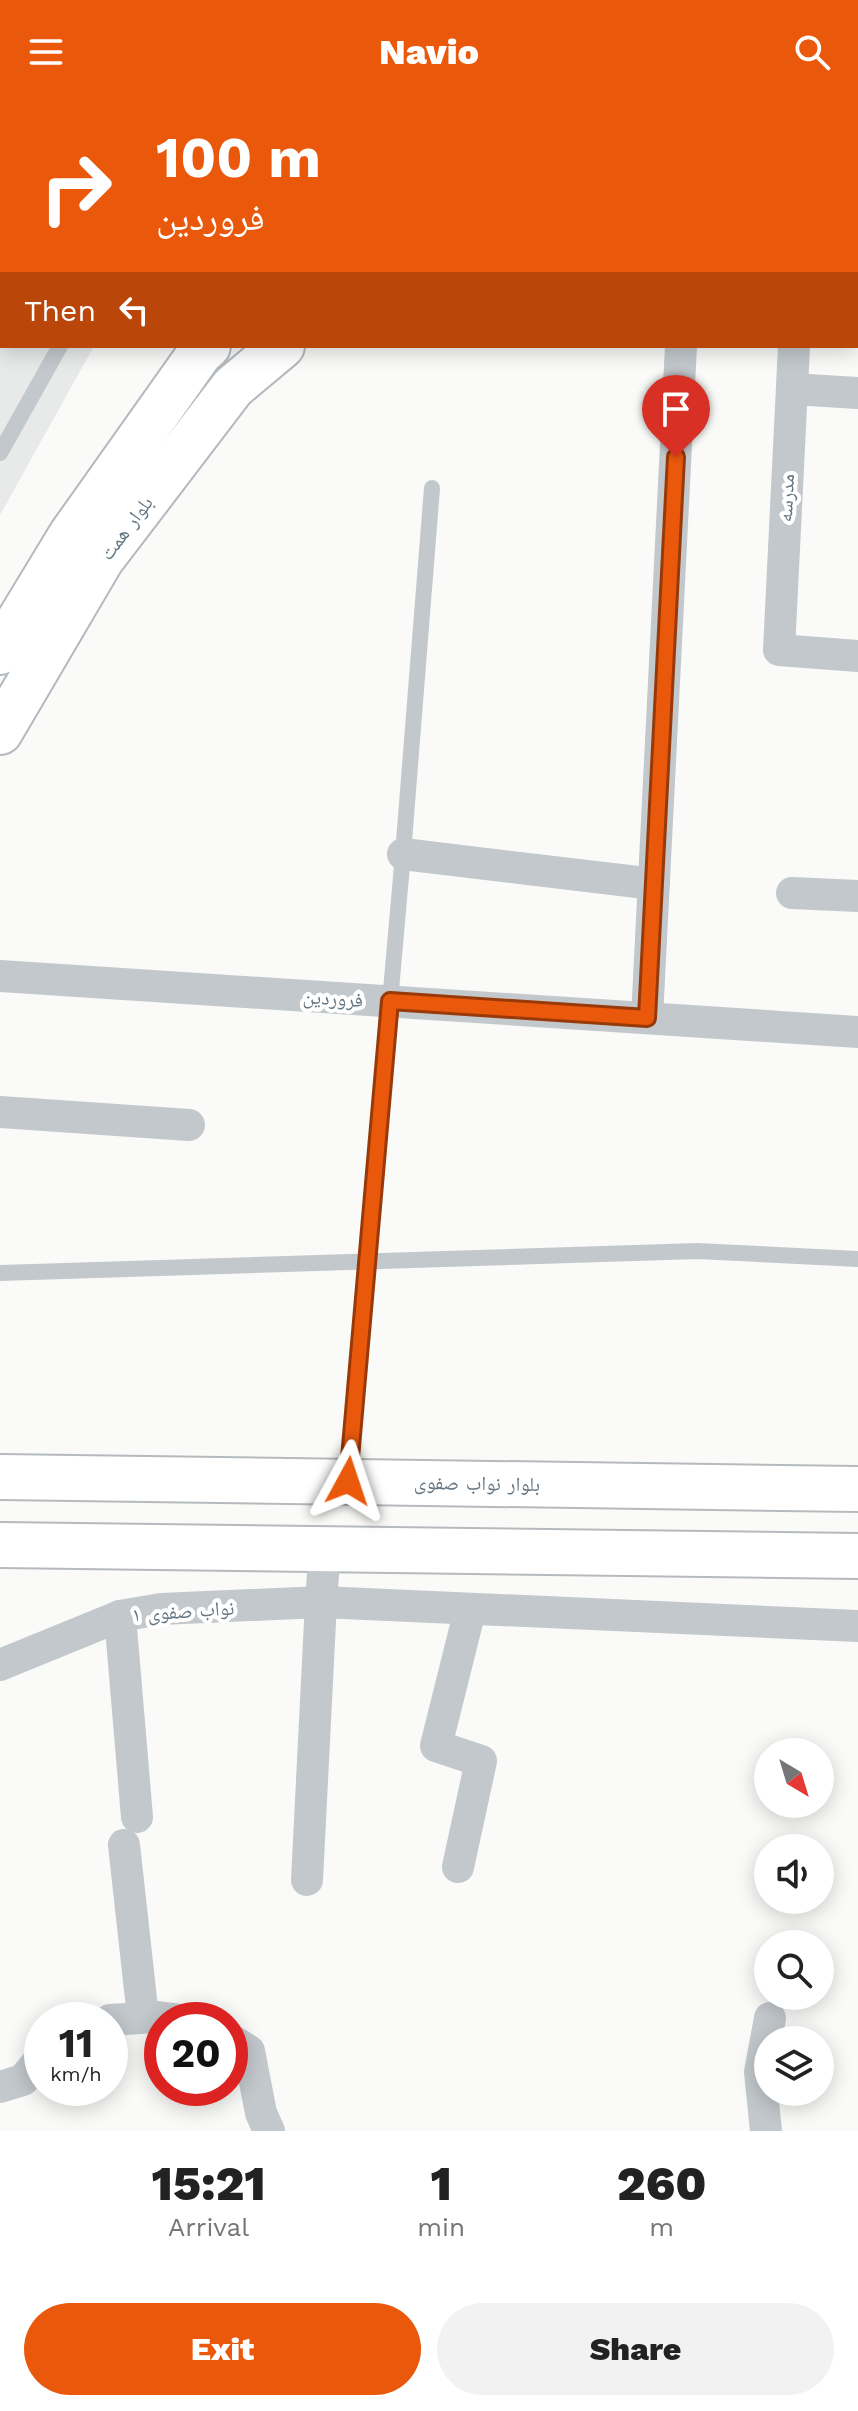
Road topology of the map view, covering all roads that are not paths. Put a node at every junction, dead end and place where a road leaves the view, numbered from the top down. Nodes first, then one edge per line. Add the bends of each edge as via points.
1 (59, 348) edge
2 (206, 348) edge
3 (280, 348) edge
4 (681, 348) edge
5 (794, 348) edge
6 (792, 389) junction
7 (858, 393) edge
8 (0, 453) edge
9 (432, 488) dead end
10 (63, 586) junction
11 (0, 652) edge
12 (858, 656) edge
13 (0, 732) edge
14 (403, 854) junction
15 (654, 884) junction
16 (792, 893) dead end
17 (858, 896) edge
18 (0, 976) edge
19 (390, 1001) junction
20 (647, 1018) junction
21 (858, 1032) edge
22 (0, 1112) edge
23 (189, 1125) dead end
24 (858, 1259) edge
25 (367, 1262) junction
26 (0, 1273) edge
27 (0, 1477) edge
28 (348, 1481) junction
29 (858, 1489) edge
30 (0, 1545) edge
31 (325, 1547) junction
32 (858, 1556) edge
33 (321, 1602) junction
34 (470, 1610) junction
35 (120, 1616) junction
36 (858, 1626) edge
37 (0, 1665) edge
38 (458, 1867) dead end
39 (307, 1880) dead end
40 (143, 2017) joint
41 (128, 2018) edge
42 (770, 2018) dead end
43 (248, 2050) edge
44 (24, 2079) edge
45 (0, 2087) edge
46 (269, 2131) edge
47 (766, 2131) edge

1 - 8 lane
2 - 10 main road, بلوار همت via 71,535
3 - 10 main road, بلوار همت via 233,387 101,560
4 - 15 street
5 - 6 street, مدرسه
6 - 7 street
6 - 12 street, مدرسه via 779,650
9 - 14 lane
10 - 11 main road, بلوار همت
10 - 13 main road, بلوار همت
14 - 15 street
14 - 19 lane
15 - 20 street
16 - 17 street
18 - 19 street, فروردین
19 - 20 street, فروردین
19 - 25 lane
20 - 21 street, فروردین
22 - 23 street
24 - 25 lane via 697,1251
25 - 26 lane
25 - 28 lane
27 - 28 main road, بلوار نواب صفوی
28 - 29 main road, بلوار نواب صفوی
30 - 31 main road
31 - 32 main road
31 - 33 street
33 - 34 street, نواب صفوی ۱
33 - 35 street, نواب صفوی ۱ via 161,1609
33 - 39 street
34 - 36 street, نواب صفوی ۱
34 - 38 street via 436,1746 481,1761
35 - 37 street, نواب صفوی ۱
35 - 40 street
40 - 41 street
42 - 47 street via 760,2072
43 - 46 street
44 - 45 street

